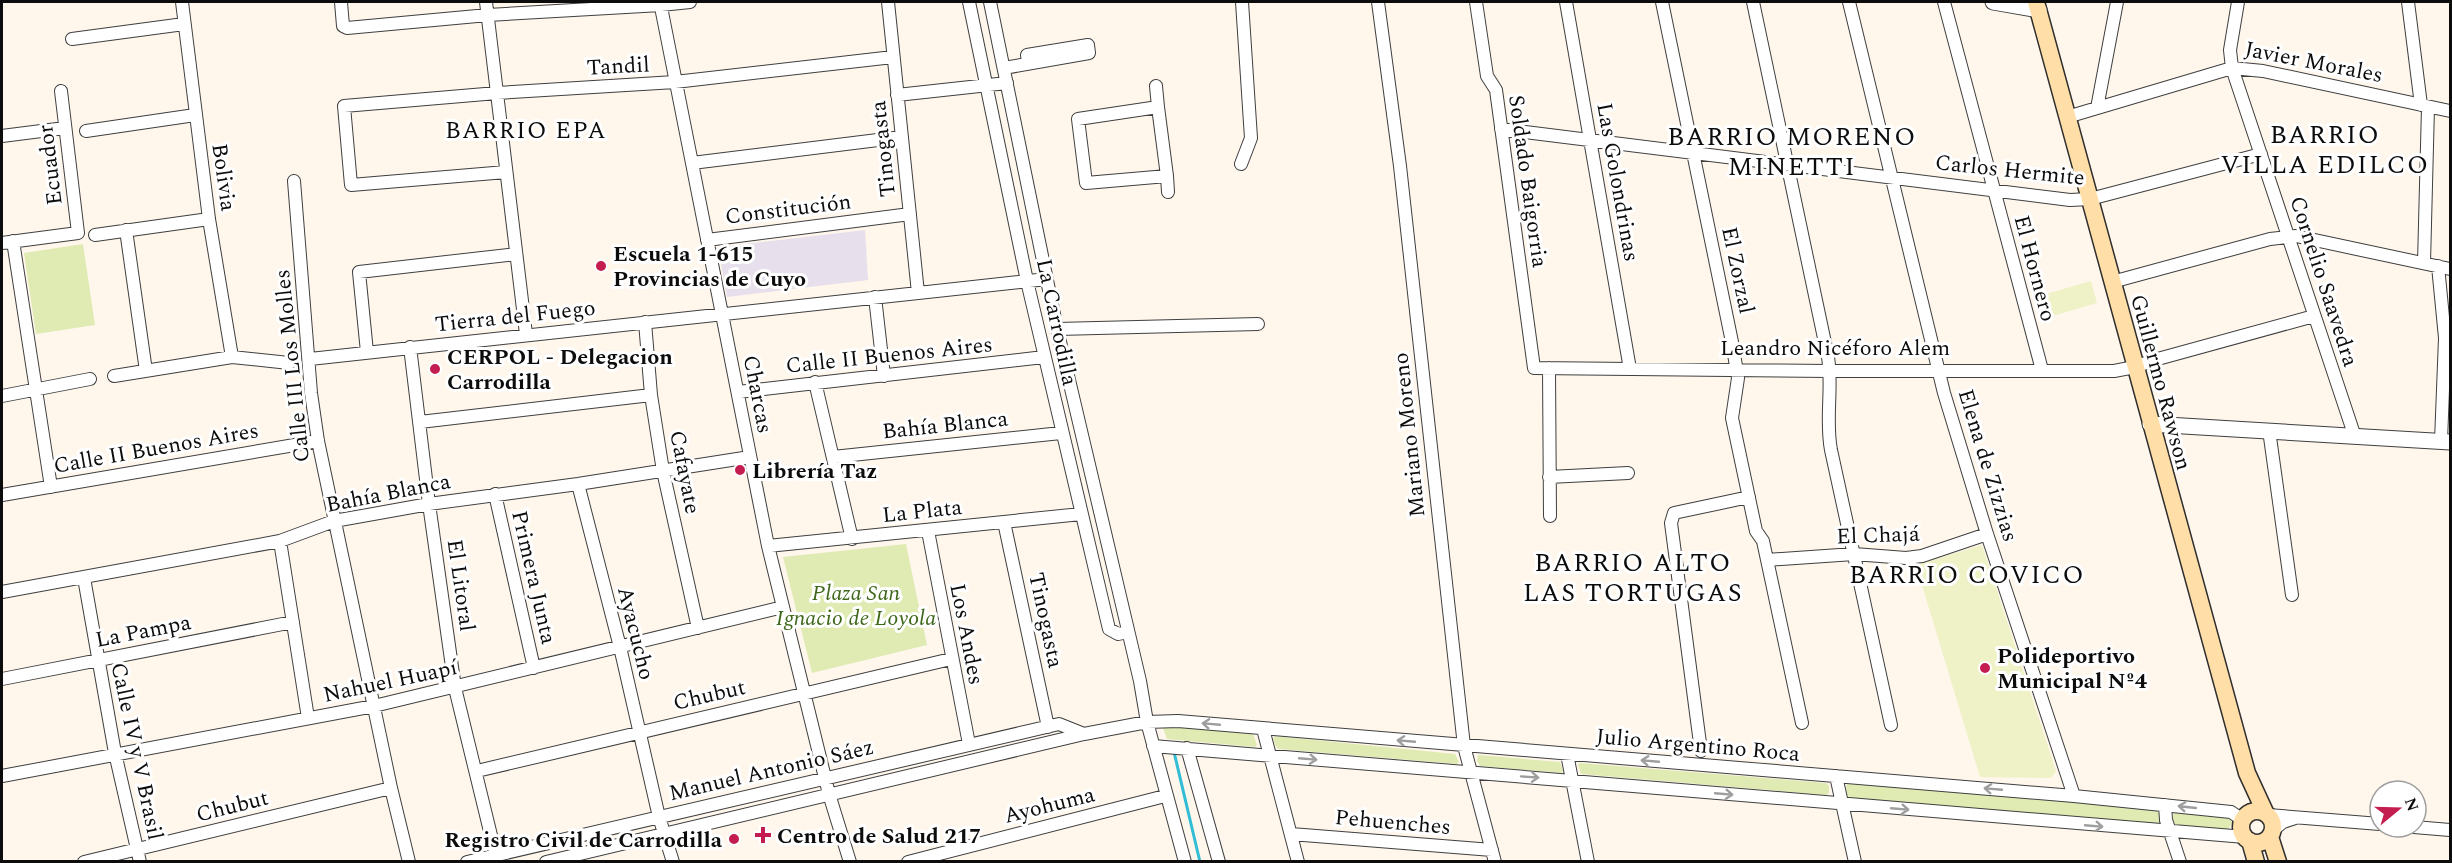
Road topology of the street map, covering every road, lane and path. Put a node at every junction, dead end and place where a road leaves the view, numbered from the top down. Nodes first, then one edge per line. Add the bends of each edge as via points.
1 (182, 2) edge
2 (341, 2) edge
3 (486, 2) edge
4 (690, 2) edge
5 (888, 2) edge
6 (969, 2) edge
7 (990, 2) edge
8 (1242, 2) edge
9 (1378, 2) edge
10 (1476, 2) edge
11 (1566, 2) edge
12 (1662, 2) edge
13 (1753, 2) edge
14 (1849, 2) edge
15 (1944, 2) edge
16 (1993, 2) edge
17 (2117, 2) edge
18 (2238, 2) edge
19 (2408, 2) edge
20 (660, 3) edge
21 (2038, 6) edge
22 (488, 15) junction
23 (184, 24) junction
24 (72, 39) dead end
25 (893, 57) junction
26 (1028, 63) dead end
27 (1004, 68) junction
28 (2232, 68) junction
29 (675, 82) junction
30 (1007, 83) junction
31 (987, 86) junction
32 (1156, 86) dead end
33 (61, 91) dead end
34 (497, 93) junction
35 (897, 95) junction
36 (2425, 106) junction
37 (1158, 107) junction
38 (2097, 108) junction
39 (2451, 111) edge
40 (195, 115) junction
41 (2067, 117) junction
42 (65, 128) junction
43 (1501, 129) junction
44 (86, 130) dead end
45 (2, 136) edge
46 (902, 137) junction
47 (1591, 141) junction
48 (1693, 154) junction
49 (2261, 154) junction
50 (692, 163) junction
51 (1241, 164) dead end
52 (1788, 164) junction
53 (506, 172) junction
54 (1167, 176) junction
55 (1893, 177) junction
56 (294, 181) dead end
57 (1994, 190) junction
58 (1168, 192) dead end
59 (2090, 199) junction
60 (910, 214) junction
61 (209, 219) junction
62 (126, 230) junction
63 (95, 235) dead end
64 (2288, 236) junction
65 (707, 240) junction
66 (7, 242) edge
67 (516, 254) junction
68 (2424, 263) junction
69 (2444, 267) edge
70 (1047, 279) junction
71 (1027, 281) junction
72 (2112, 282) junction
73 (918, 293) junction
74 (875, 297) junction
75 (722, 313) junction
76 (2314, 316) junction
77 (645, 322) junction
78 (1258, 324) dead end
79 (1057, 329) junction
80 (526, 334) junction
81 (410, 347) junction
82 (367, 352) junction
83 (232, 357) junction
84 (1044, 357) junction
85 (310, 359) junction
86 (289, 363) dead end
87 (2135, 367) junction
88 (1534, 368) joint
89 (1549, 368) junction
90 (1630, 369) junction
91 (1737, 369) junction
92 (1940, 370) junction
93 (2042, 370) junction
94 (146, 371) junction
95 (1830, 371) junction
96 (114, 376) dead end
97 (884, 376) junction
98 (90, 379) dead end
99 (815, 382) junction
100 (36, 389) junction
101 (738, 392) junction
102 (651, 395) junction
103 (2, 396) edge
104 (420, 422) junction
105 (2150, 423) junction
106 (2269, 430) junction
107 (1061, 433) junction
108 (2354, 434) junction
109 (318, 441) junction
110 (2446, 441) edge
111 (750, 457) junction
112 (833, 457) junction
113 (663, 471) junction
114 (1628, 473) dead end
115 (1549, 477) junction
116 (578, 484) junction
117 (51, 487) junction
118 (2, 495) edge
119 (495, 495) junction
120 (1749, 497) junction
121 (429, 504) junction
122 (1080, 514) junction
123 (1550, 516) dead end
124 (334, 521) junction
125 (1004, 522) junction
126 (928, 531) junction
127 (1987, 534) junction
128 (852, 539) junction
129 (280, 541) junction
130 (768, 546) junction
131 (1854, 554) junction
132 (1767, 560) junction
133 (84, 578) junction
134 (2, 592) edge
135 (2292, 595) dead end
136 (783, 607) junction
137 (293, 622) junction
138 (698, 628) junction
139 (1128, 632) junction
140 (620, 647) junction
141 (951, 659) junction
142 (98, 660) junction
143 (534, 668) junction
144 (2, 679) edge
145 (455, 688) junction
146 (804, 693) junction
147 (374, 706) junction
148 (308, 718) junction
149 (1147, 722) junction
150 (1802, 723) dead end
151 (1891, 724) dead end
152 (1048, 727) junction
153 (1263, 729) junction
154 (639, 732) junction
155 (1084, 734) junction
156 (969, 744) junction
157 (1153, 746) junction
158 (1464, 746) junction
159 (1187, 748) junction
160 (1701, 751) dead end
161 (115, 753) junction
162 (1567, 754) junction
163 (1269, 756) junction
164 (477, 771) junction
165 (1472, 773) junction
166 (2, 776) edge
167 (1836, 776) junction
168 (825, 779) junction
169 (1571, 780) junction
170 (391, 788) junction
171 (829, 794) junction
172 (1166, 796) junction
173 (2074, 796) junction
174 (1842, 804) junction
175 (2165, 805) junction
176 (659, 817) junction
177 (2262, 821) junction
178 (2368, 823) edge
179 (2428, 828) edge
180 (2451, 830) edge
181 (2171, 832) junction
182 (663, 833) junction
183 (1291, 834) junction
184 (2248, 839) junction
185 (138, 856) edge
186 (1493, 856) edge
187 (496, 858) edge
188 (84, 861) edge
189 (409, 861) edge
190 (467, 861) edge
191 (546, 861) edge
192 (673, 861) edge
193 (850, 861) edge
194 (908, 861) edge
195 (1185, 861) edge
196 (1219, 861) edge
197 (1298, 861) edge
198 (1589, 861) edge
199 (1855, 861) edge
200 (2180, 861) edge
201 (2256, 861) edge
202 (2278, 861) edge

1 - 23 street, Bolivia
2 - 22 street via 344,27
3 - 22 street
4 - 20 street
5 - 25 street, Tinogasta
6 - 31 street, La Carrodilla
7 - 27 street, La Carrodilla
8 - 51 street via 1251,138
9 - 158 street, Mariano Moreno
10 - 43 street, Soldado Baigorria via 1487,76 1496,90
11 - 47 street, Las Golondrinas
12 - 48 street, El Zorzal
13 - 52 street
14 - 55 street, Elena de Zizzias
15 - 57 street, El Hornero
16 - 21 street
17 - 38 street
18 - 28 street, Cornelio Saavedra via 2230,50
19 - 36 street
20 - 22 street
20 - 29 street, Charcas
21 - 41 main road, Guillermo Rawson
22 - 34 street
23 - 24 street
23 - 40 street, Bolivia
25 - 29 street, Tandil
25 - 35 street, Tinogasta
26 - 27 street
27 - 30 street, La Carrodilla
28 - 36 street, Javier Morales via 2263,71
28 - 38 street, Javier Morales
28 - 49 street, Cornelio Saavedra
29 - 34 street, Tandil
29 - 50 street, Charcas
30 - 31 street
30 - 70 street, La Carrodilla
31 - 35 street
31 - 71 street, La Carrodilla
32 - 37 street
33 - 42 street, Ecuador
34 - 53 street
34 - 53 street, Tandil via 344,106 351,185
35 - 46 street, Tinogasta
36 - 39 street, Javier Morales
36 - 68 street
37 - 54 street
37 - 54 street via 1078,119 1082,154 1086,183
38 - 41 street, Javier Morales
40 - 44 street
40 - 61 street, Bolivia
41 - 59 main road, Guillermo Rawson
42 - 45 street
42 - 66 street, Ecuador via 78,233
43 - 47 street, Carlos Hermite
43 - 88 street, Soldado Baigorria
46 - 50 street
46 - 60 street, Tinogasta
47 - 48 street, Carlos Hermite
47 - 90 street, Las Golondrinas
48 - 52 street, Carlos Hermite
48 - 91 street, El Zorzal
49 - 59 street, Carlos Hermite
49 - 64 street, Cornelio Saavedra
50 - 65 street, Charcas
52 - 55 street, Carlos Hermite
52 - 95 street
53 - 67 street
54 - 58 street
55 - 57 street, Carlos Hermite
55 - 92 street, Elena de Zizzias
56 - 85 street, Calle III Los Molles
57 - 59 street, Carlos Hermite
57 - 93 street, El Hornero
59 - 72 main road, Guillermo Rawson
60 - 65 street, Constitución
60 - 73 street, Tinogasta
61 - 62 street
61 - 83 street, Bolivia
62 - 63 street
62 - 94 street
64 - 68 street
64 - 72 street
64 - 76 street, Cornelio Saavedra
65 - 75 street, Charcas
66 - 100 street
67 - 80 street
67 - 82 street via 359,272
68 - 69 street
69 - 110 street
70 - 71 street, Tierra del Fuego
70 - 79 street, La Carrodilla
71 - 73 street, Tierra del Fuego
71 - 84 street, La Carrodilla
72 - 87 main road, Guillermo Rawson
73 - 74 street, Tierra del Fuego
74 - 75 street, Tierra del Fuego
74 - 97 street
75 - 77 street, Tierra del Fuego
75 - 101 street, Charcas
76 - 87 street, Leandro Nicéforo Alem
76 - 108 street, Cornelio Saavedra
77 - 80 street, Tierra del Fuego
77 - 102 street, Cafayate
78 - 79 street
79 - 139 street, La Carrodilla
80 - 81 street, Tierra del Fuego
81 - 82 street, Tierra del Fuego
81 - 104 street, El Litoral
82 - 85 street, Tierra del Fuego
83 - 86 street
83 - 94 street
84 - 97 street, Calle II Buenos Aires
84 - 107 street, La Carrodilla
85 - 109 street, Calle III Los Molles
87 - 93 street, Leandro Nicéforo Alem
87 - 105 main road, Guillermo Rawson
88 - 89 street, Leandro Nicéforo Alem
89 - 90 street, Leandro Nicéforo Alem
89 - 115 street
90 - 91 street, Leandro Nicéforo Alem
91 - 95 street, Leandro Nicéforo Alem
91 - 120 street, El Zorzal via 1732,418
92 - 93 street, Leandro Nicéforo Alem
92 - 95 street, Leandro Nicéforo Alem
92 - 127 street, Elena de Zizzias
94 - 96 street
95 - 131 street via 1829,437
97 - 99 street, Calle II Buenos Aires
98 - 100 street
99 - 101 street, Calle II Buenos Aires
99 - 112 street
100 - 103 street
100 - 117 street
101 - 111 street, Charcas
102 - 104 street
102 - 113 street, Cafayate
104 - 121 street, El Litoral
105 - 106 street
105 - 177 main road, Guillermo Rawson
106 - 108 street
106 - 135 street
107 - 112 street, Bahía Blanca
107 - 122 street, La Carrodilla
108 - 110 street
109 - 117 street, Calle II Buenos Aires
109 - 124 street, Calle III Los Molles
111 - 113 street, Bahía Blanca
111 - 130 street, Charcas
112 - 128 street
113 - 116 street, Bahía Blanca
113 - 138 street, Cafayate
114 - 115 street
115 - 123 street
116 - 119 street, Bahía Blanca
116 - 140 street, Ayacucho
117 - 118 street, Calle II Buenos Aires
119 - 121 street, Bahía Blanca
119 - 143 street, Primera Junta
120 - 132 street, El Zorzal
120 - 160 street via 1674,513 1671,523
121 - 124 street, Bahía Blanca
121 - 145 street, El Litoral
122 - 125 street, La Plata
122 - 139 street, La Carrodilla via 1109,629 1118,634
124 - 129 street, Bahía Blanca
124 - 147 street, Calle III Los Molles
125 - 126 street, La Plata
125 - 152 street, Tinogasta
126 - 128 street, La Plata
126 - 141 street, Los Andes
127 - 131 street, El Chajá via 1923,556
127 - 173 street, Elena de Zizzias
128 - 130 street, La Plata
129 - 133 street, Bahía Blanca
129 - 137 street
130 - 136 street, Charcas
131 - 132 street, El Chajá
131 - 151 street
132 - 150 street, El Zorzal
133 - 134 street, Bahía Blanca
133 - 142 street, Calle IV y V Brasil
136 - 138 street, Nahuel Huapí
136 - 146 street, Charcas
137 - 142 street, La Pampa
137 - 148 street
138 - 140 street, Nahuel Huapí
139 - 149 street, La Carrodilla
140 - 143 street, Nahuel Huapí
140 - 154 street, Ayacucho
141 - 146 street, Chubut
141 - 156 street, Los Andes
142 - 144 street, La Pampa
142 - 161 street, Calle IV y V Brasil
143 - 145 street, Nahuel Huapí
145 - 147 street, Nahuel Huapí
145 - 164 street, El Litoral
146 - 154 street, Chubut
146 - 168 street, Charcas
147 - 148 street, Nahuel Huapí
147 - 170 street, Calle III Los Molles
148 - 161 street, Nahuel Huapí
153 -> 149 street, Julio Argentino Roca
149 - 155 street, Manuel Antonio Sáez
149 - 157 street, La Carrodilla
152 - 155 street, Manuel Antonio Sáez via 1062,725
152 - 156 street, Manuel Antonio Sáez
158 -> 153 street, Julio Argentino Roca
153 - 163 street
154 - 164 street, Chubut
154 - 176 street, Ayacucho
155 - 171 street, Manuel Antonio Sáez
156 - 168 street, Manuel Antonio Sáez
157 - 159 street
157 - 172 street, La Carrodilla
158 - 162 street, Julio Argentino Roca
158 - 165 street, Mariano Moreno
159 - 163 street
159 - 196 street
161 - 166 street, Nahuel Huapí
161 - 185 street, Calle IV y V Brasil
167 -> 162 street, Julio Argentino Roca
162 - 169 street
163 -> 165 street
163 - 183 street
164 - 187 street, El Litoral
165 -> 169 street
165 - 186 street, Mariano Moreno
173 -> 167 street, Julio Argentino Roca
167 - 174 street
168 - 171 street, Charcas
168 - 176 street, Manuel Antonio Sáez
169 -> 174 street
169 - 198 street
170 - 185 street, Chubut
170 - 189 street, Calle III Los Molles
171 - 182 street, Manuel Antonio Sáez
171 - 193 street, Charcas
172 - 194 street, Ayohuma
172 - 195 street, La Carrodilla
173 - 175 street, Julio Argentino Roca
174 -> 181 street
174 - 199 street
177 -> 175 street, Julio Argentino Roca via 2231,812
175 - 181 street
176 - 182 street, Ayacucho
176 - 187 street, Manuel Antonio Sáez
177 - 178 street via 2283,822 2299,817
177 - 184 main road via 2241,829
177 - 184 main road via 2263,842
177 - 202 main road, Guillermo Rawson
179 - 180 street
181 - 184 street
181 - 200 street
182 - 191 street, Manuel Antonio Sáez
182 - 192 street, Ayacucho
183 - 186 street, Pehuenches
183 - 197 street
184 - 201 main road
185 - 188 street, Chubut
187 - 190 street, Manuel Antonio Sáez

